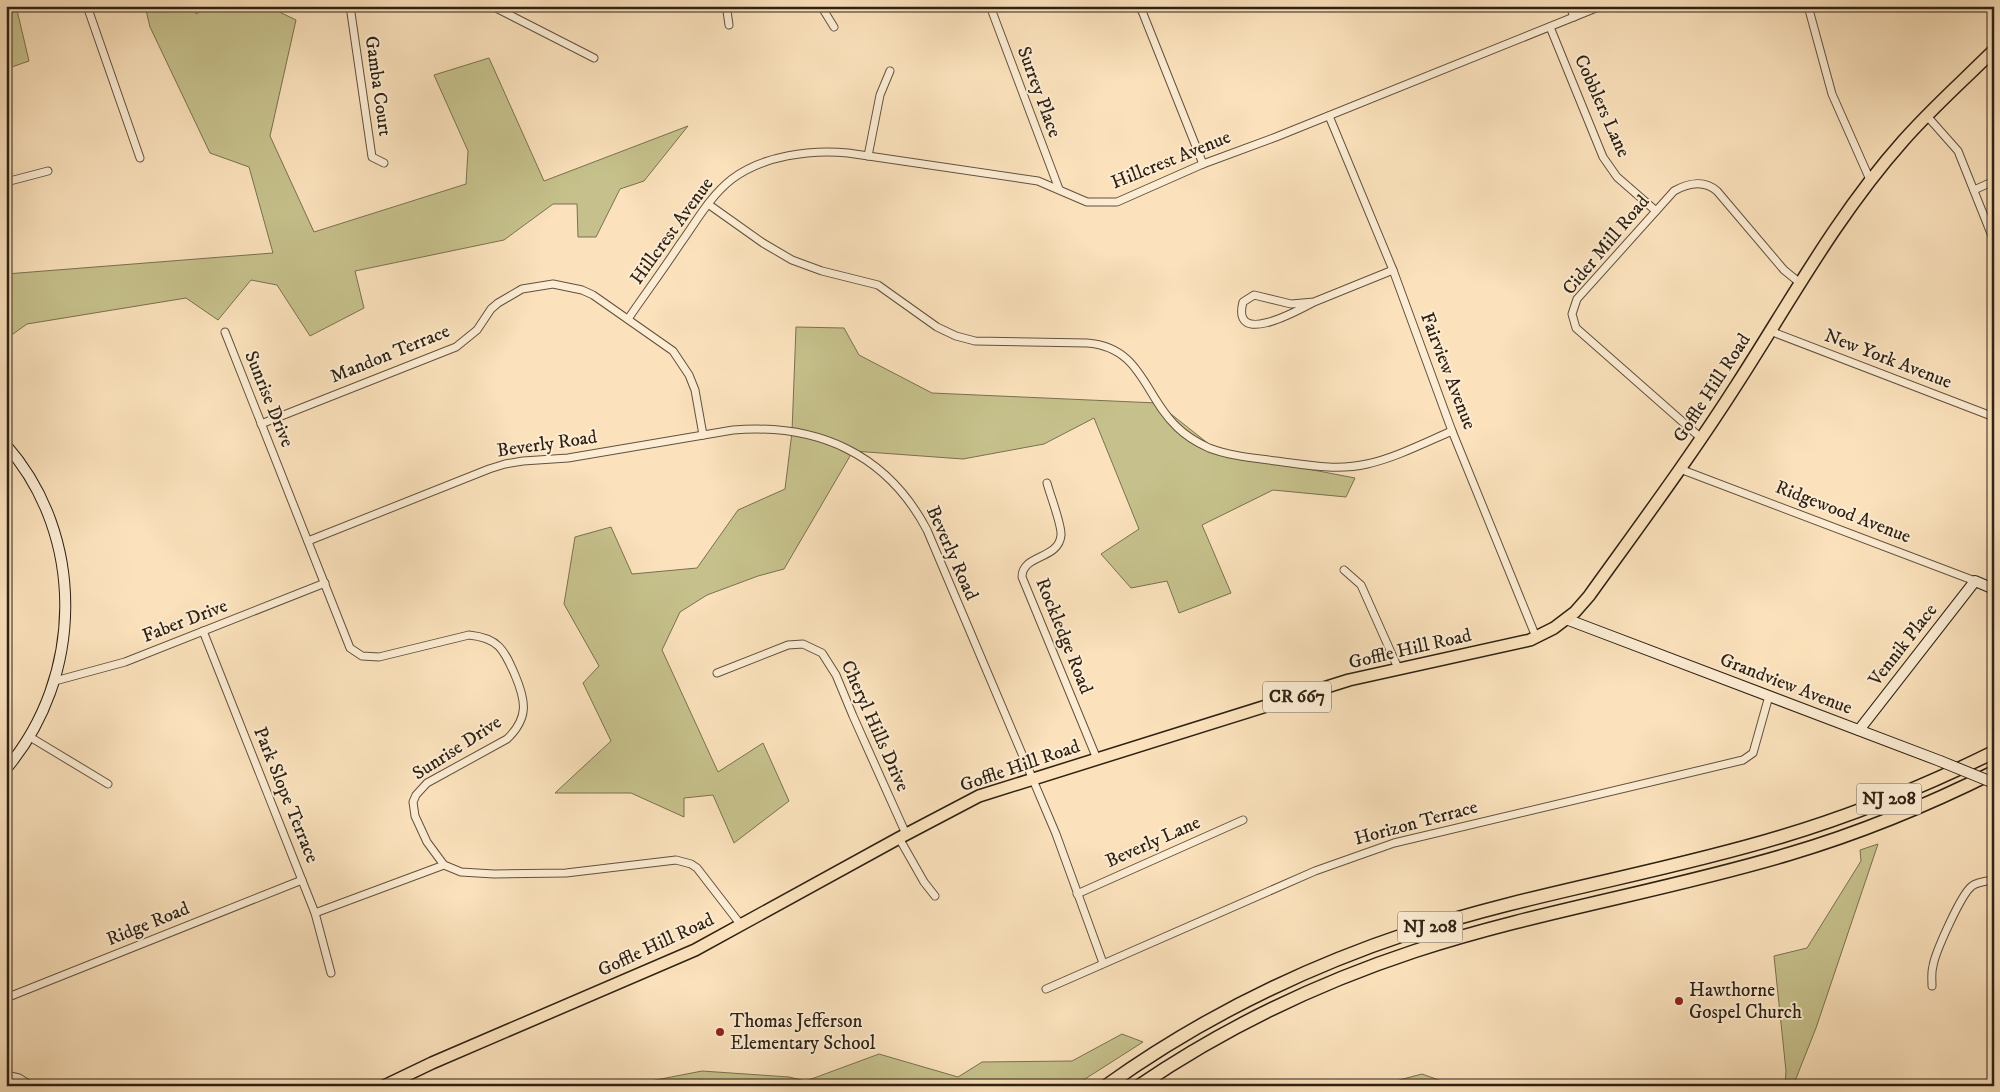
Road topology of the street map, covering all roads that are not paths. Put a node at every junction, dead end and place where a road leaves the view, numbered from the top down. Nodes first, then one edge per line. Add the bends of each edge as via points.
1 (87, 6) edge
2 (350, 6) edge
3 (492, 6) edge
4 (730, 6) edge
5 (821, 6) edge
6 (990, 6) edge
7 (1151, 6) edge
8 (1570, 6) edge
9 (1601, 6) edge
10 (1730, 6) edge
11 (1735, 6) edge
12 (1808, 6) edge
13 (1141, 8) edge
14 (1574, 17) junction
15 (729, 25) dead end
16 (834, 27) dead end
17 (1550, 27) junction
18 (1994, 50) edge
19 (594, 58) dead end
20 (890, 71) dead end
21 (1329, 116) junction
22 (1927, 116) junction
23 (868, 156) junction
24 (140, 158) dead end
25 (384, 163) dead end
26 (1203, 164) junction
27 (48, 171) dead end
28 (1994, 181) edge
29 (6, 182) edge
30 (1871, 182) junction
31 (1059, 189) junction
32 (1974, 190) junction
33 (708, 204) junction
34 (1656, 211) junction
35 (1994, 241) edge
36 (1392, 270) junction
37 (1800, 283) junction
38 (1314, 302) junction
39 (628, 319) junction
40 (1770, 331) junction
41 (225, 332) dead end
42 (1994, 417) edge
43 (261, 424) junction
44 (1452, 431) junction
45 (703, 435) junction
46 (1701, 438) junction
47 (6, 445) edge
48 (1680, 469) junction
49 (1047, 483) dead end
50 (308, 541) junction
51 (1344, 570) dead end
52 (1975, 581) junction
53 (325, 584) junction
54 (1994, 589) edge
55 (1566, 619) junction
56 (203, 631) junction
57 (1536, 637) junction
58 (1398, 668) junction
59 (717, 673) dead end
60 (54, 681) junction
61 (1770, 696) junction
62 (1859, 730) junction
63 (30, 737) junction
64 (1994, 747) edge
65 (1994, 752) edge
66 (1097, 759) junction
67 (1964, 767) junction
68 (6, 769) edge
69 (1994, 774) edge
70 (1032, 779) junction
71 (1994, 782) edge
72 (108, 784) dead end
73 (1243, 820) dead end
74 (902, 836) junction
75 (444, 865) junction
76 (302, 880) junction
77 (1994, 880) edge
78 (1077, 894) junction
79 (935, 896) dead end
80 (315, 913) junction
81 (741, 924) junction
82 (1103, 963) junction
83 (331, 973) dead end
84 (1932, 986) dead end
85 (1046, 989) dead end
86 (6, 998) edge
87 (6, 1075) edge
88 (32, 1086) edge
89 (384, 1086) edge
90 (1106, 1086) edge
91 (1139, 1086) edge

1 - 24 street
2 - 25 street, Gamba Court via 372,157
3 - 19 street
4 - 15 street via 727,11
5 - 16 street
6 - 31 street, Surrey Place
7 - 13 street
8 - 14 street
9 - 14 street, Hillcrest Avenue
10 - 11 street
12 - 30 street via 1832,94
13 - 26 street
14 - 17 street, Hillcrest Avenue
17 - 21 street, Hillcrest Avenue
17 - 34 street, Cobblers Lane via 1603,157 1617,177
18 - 22 main road, Goffle Hill Road / CR 667
20 - 23 street via 880,95
21 - 26 street, Hillcrest Avenue
21 - 36 street, Fairview Avenue
22 - 30 main road, Goffle Hill Road / CR 667 via 1903,140
22 - 32 street via 1958,151
23 - 31 street, Hillcrest Avenue via 1038,181
23 - 33 street, Hillcrest Avenue via 826,150 765,163 734,178
26 - 31 street, Hillcrest Avenue via 1117,202 1088,202
27 - 29 street
28 - 32 street
30 - 37 main road, Goffle Hill Road / CR 667
32 - 35 street
33 - 39 street, Hillcrest Avenue
33 - 44 street via 787,257 822,271 878,285 937,327 956,336 975,341 1087,343 1112,348 1126,357 1140,374 1175,426 1199,443 1218,451 1324,467 1348,467 1377,462
34 - 37 street, Cider Mill Road via 1681,187 1698,184 1714,188 1784,270
34 - 46 street, Cider Mill Road via 1577,299 1573,306 1573,321 1580,331
36 - 38 street
36 - 44 street, Fairview Avenue
37 - 40 main road, Goffle Hill Road / CR 667
38 - 38 street via 1291,304 1254,295 1243,302 1243,318 1256,325 1268,323
39 - 43 street, Mandon Terrace via 592,295 572,287 553,284 522,289 491,309 477,330 456,347
39 - 45 street, Mandon Terrace via 664,343 680,359 696,390
40 - 42 street, New York Avenue
40 - 46 main road, Goffle Hill Road / CR 667
41 - 43 street, Sunrise Drive
43 - 50 street, Sunrise Drive
44 - 57 street, Fairview Avenue
45 - 50 street, Beverly Road via 568,458 505,464
45 - 70 street, Beverly Road via 770,429 823,439 864,458 899,488 927,530
46 - 48 main road, Goffle Hill Road / CR 667
47 - 60 street via 39,494 56,535 64,569 66,625
48 - 52 street, Ridgewood Avenue
48 - 55 main road, Goffle Hill Road / CR 667 via 1589,596
49 - 66 street, Rockledge Road via 1061,528 1060,541 1051,553 1027,564 1022,577
50 - 53 street, Sunrise Drive
51 - 58 street via 1362,584
52 - 54 street, Ridgewood Avenue
52 - 62 street, Vennik Place
53 - 56 street, Faber Drive
53 - 75 street, Sunrise Drive via 346,642 355,652 379,657 469,635 479,636 503,650 520,687 523,716 514,732 427,783 413,802 415,816 427,842
55 - 57 main road, Goffle Hill Road / CR 667
55 - 61 street, Grandview Avenue
56 - 60 street, Faber Drive via 125,662
56 - 76 street, Park Slope Terrace
57 - 58 main road, Goffle Hill Road / CR 667
58 - 66 main road, Goffle Hill Road / CR 667 via 1349,680
59 - 74 street, Cheryl Hills Drive via 788,645 803,644 822,653 836,675
60 - 63 street
61 - 62 street, Grandview Avenue
61 - 82 street, Horizon Terrace via 1753,753 1743,760 1359,854
62 - 71 street, Grandview Avenue, bridge
63 - 68 street
63 - 72 street
64 - 67 street
65 - 67 highway, NJ 208
66 - 70 main road, Goffle Hill Road / CR 667
67 - 90 highway, NJ 208 via 1873,805 1780,837 1477,913 1377,944 1316,968 1235,1007 1171,1043
69 - 91 highway, NJ 208 via 1880,823 1788,854 1474,933 1383,962 1264,1013
70 - 74 main road, Goffle Hill Road / CR 667 via 979,796
70 - 78 street, Beverly Road
73 - 78 street, Beverly Lane
74 - 79 street, Cheryl Hills Drive via 924,882
74 - 81 main road, Goffle Hill Road / CR 667
75 - 80 street
75 - 81 street via 461,872 566,873 684,861 697,868
76 - 80 street, Park Slope Terrace
76 - 86 street, Ridge Road
77 - 84 street via 1972,886 1959,905 1932,968
78 - 82 street, Beverly Road
80 - 83 street, Park Slope Terrace
81 - 89 main road, Goffle Hill Road / CR 667 via 695,950
82 - 85 street, Horizon Terrace
87 - 88 street

